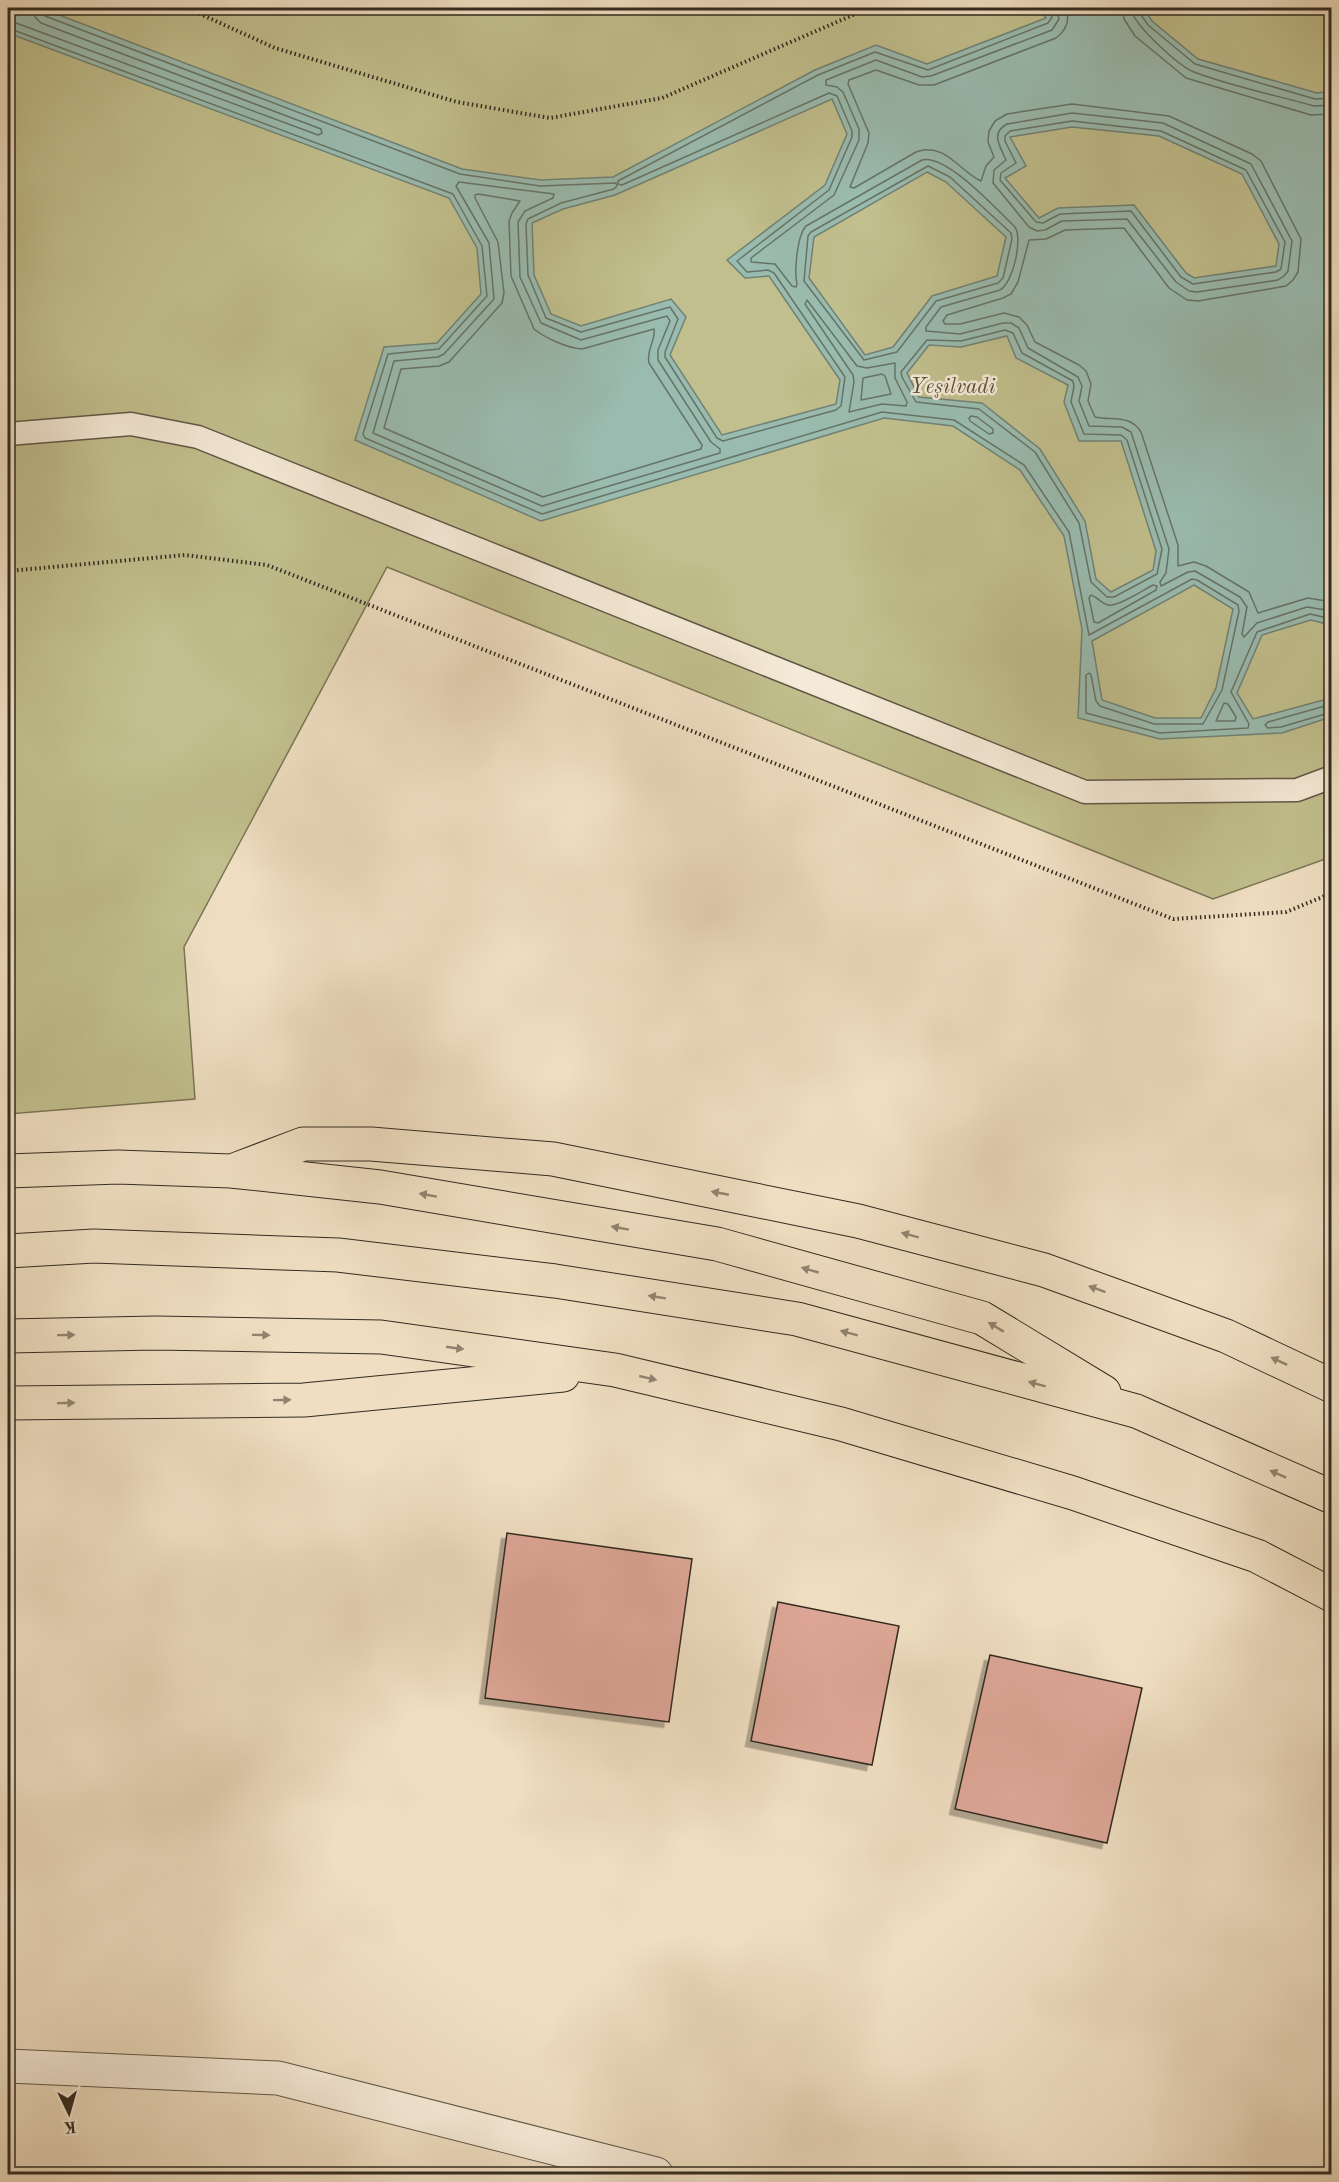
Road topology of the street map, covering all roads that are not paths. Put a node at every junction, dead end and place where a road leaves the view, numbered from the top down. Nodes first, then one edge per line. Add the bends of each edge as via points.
1 (8, 434) edge
2 (1332, 777) edge
3 (8, 1171) edge
4 (231, 1171) junction
5 (8, 1251) edge
6 (8, 1336) edge
7 (615, 1370) junction
8 (1332, 1386) edge
9 (8, 1403) edge
10 (1136, 1411) junction
11 (1332, 1497) edge
12 (1332, 1595) edge
13 (8, 2066) edge
14 (656, 2175) edge

1 - 2 lane via 131,424 198,437 1085,792 1297,790
3 - 4 main road via 118,1167
8 -> 4 main road via 1226,1336 1044,1270 858,1221 564,1161 371,1144 303,1144
10 -> 4 main road via 982,1318 717,1244 380,1187
10 -> 5 main road via 797,1319 555,1281 338,1255 94,1246
6 -> 7 main road via 156,1333 381,1337
9 -> 7 main road via 304,1400
7 -> 12 main road via 841,1424 1073,1493 1257,1556
11 -> 10 main road
13 - 14 street via 278,2078

